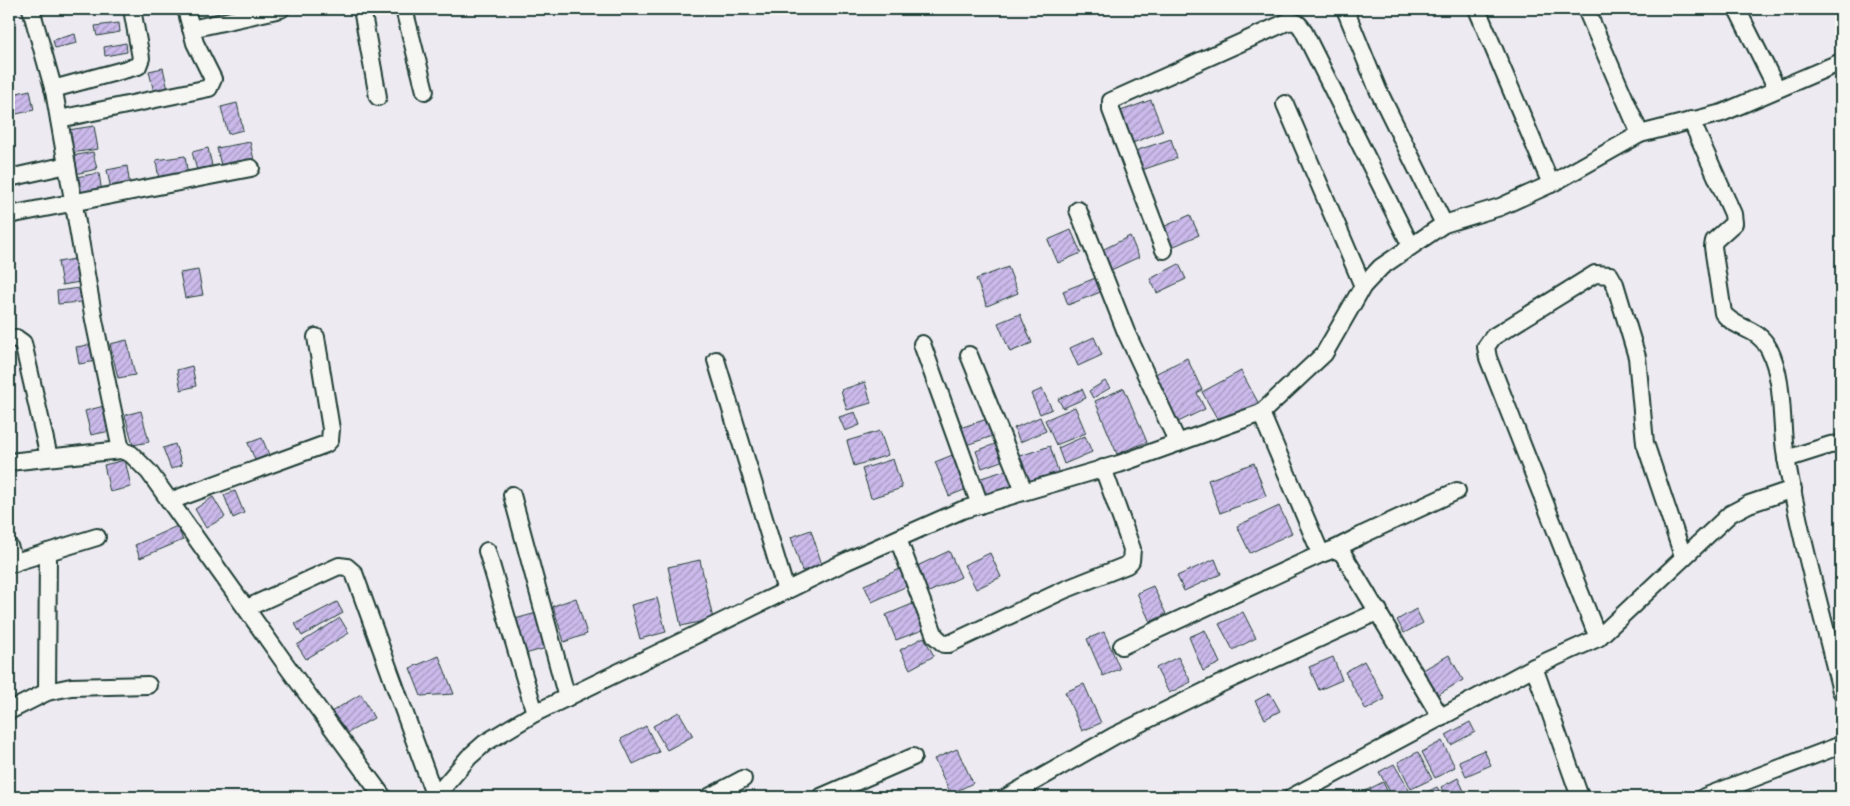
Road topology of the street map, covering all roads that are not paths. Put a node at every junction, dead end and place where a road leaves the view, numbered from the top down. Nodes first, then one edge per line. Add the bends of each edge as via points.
1 (31, 9) edge
2 (132, 9) edge
3 (186, 9) edge
4 (281, 9) edge
5 (362, 9) edge
6 (404, 9) edge
7 (1345, 9) edge
8 (1477, 9) edge
9 (1586, 9) edge
10 (1737, 9) edge
11 (191, 29) junction
12 (1841, 62) edge
13 (53, 89) junction
14 (1778, 89) junction
15 (425, 91) dead end
16 (378, 97) dead end
17 (1285, 104) dead end
18 (59, 119) junction
19 (1691, 120) junction
20 (1640, 134) junction
21 (67, 165) junction
22 (251, 168) dead end
23 (9, 178) edge
24 (1551, 184) junction
25 (73, 202) junction
26 (1078, 210) dead end
27 (9, 215) edge
28 (1444, 224) junction
29 (1411, 246) junction
30 (1164, 250) dead end
31 (1363, 286) junction
32 (316, 337) dead end
33 (9, 339) edge
34 (922, 344) dead end
35 (969, 354) dead end
36 (716, 360) dead end
37 (1261, 413) junction
38 (1178, 443) junction
39 (1841, 444) edge
40 (121, 450) junction
41 (49, 458) junction
42 (1786, 459) junction
43 (9, 462) edge
44 (1103, 468) junction
45 (1793, 489) junction
46 (1024, 491) junction
47 (1457, 491) dead end
48 (512, 495) dead end
49 (170, 501) junction
50 (980, 505) junction
51 (96, 537) dead end
52 (898, 538) junction
53 (9, 546) edge
54 (487, 551) dead end
55 (48, 552) junction
56 (1328, 552) junction
57 (1683, 556) junction
58 (12, 564) edge
59 (786, 590) junction
60 (247, 608) junction
61 (1379, 612) junction
62 (1598, 638) junction
63 (1836, 642) edge
64 (1122, 646) dead end
65 (1534, 667) junction
66 (148, 685) dead end
67 (1841, 691) edge
68 (47, 692) junction
69 (566, 698) junction
70 (9, 710) edge
71 (535, 713) junction
72 (1441, 718) junction
73 (1841, 745) edge
74 (913, 756) dead end
75 (742, 779) dead end
76 (383, 797) edge
77 (435, 797) edge
78 (708, 797) edge
79 (821, 797) edge
80 (1008, 797) edge
81 (1292, 797) edge
82 (1580, 797) edge
83 (1704, 797) edge

1 - 13 street
2 - 13 street via 141,58 138,66
3 - 11 street
4 - 11 street
5 - 16 street
6 - 15 street
7 - 28 street via 1378,90
8 - 24 street
9 - 20 street
10 - 14 street
11 - 18 street via 213,79 209,88
12 - 14 street
13 - 18 street
14 - 19 street via 1722,113
17 - 31 street
18 - 21 street
19 - 20 street
19 - 42 street via 1733,214 1734,223 1714,241 1713,247 1720,305 1728,319 1763,338 1776,366
20 - 24 street
21 - 23 street
21 - 25 street
22 - 25 street
24 - 28 street via 1500,207
25 - 27 street
25 - 40 street
26 - 38 street via 1126,332
28 - 29 street
29 - 30 street via 1303,30 1294,21 1111,101 1111,110
29 - 31 street via 1381,267
31 - 37 street via 1324,354
32 - 49 street via 332,429 330,440
33 - 41 street via 16,338 23,343
34 - 50 street
35 - 46 street
36 - 59 street
37 - 38 street
37 - 56 street
38 - 44 street
39 - 42 street
40 - 41 street
40 - 49 street via 140,462
41 - 43 street
42 - 45 street
44 - 46 street
44 - 52 street via 1132,549 1127,565 1064,590 949,644 935,636
45 - 57 street via 1730,514
45 - 63 street
46 - 50 street
47 - 56 street
48 - 69 street
49 - 60 street
50 - 52 street
51 - 55 street
52 - 59 street
53 - 58 street
54 - 71 street
55 - 58 street
55 - 68 street
56 - 61 street via 1343,554
56 - 64 street
57 - 62 street
57 - 62 street via 1645,443 1637,357 1615,284 1610,275 1596,274 1493,336 1486,347
59 - 69 street
60 - 76 street
60 - 77 street via 339,566 347,566 354,573
61 - 72 street
61 - 80 street via 1114,736
62 - 65 street
63 - 67 street
65 - 72 street
65 - 82 street
66 - 68 street via 71,687
68 - 70 street
69 - 71 street
71 - 77 street via 469,757
72 - 81 street
73 - 83 street
74 - 79 street
75 - 78 street

